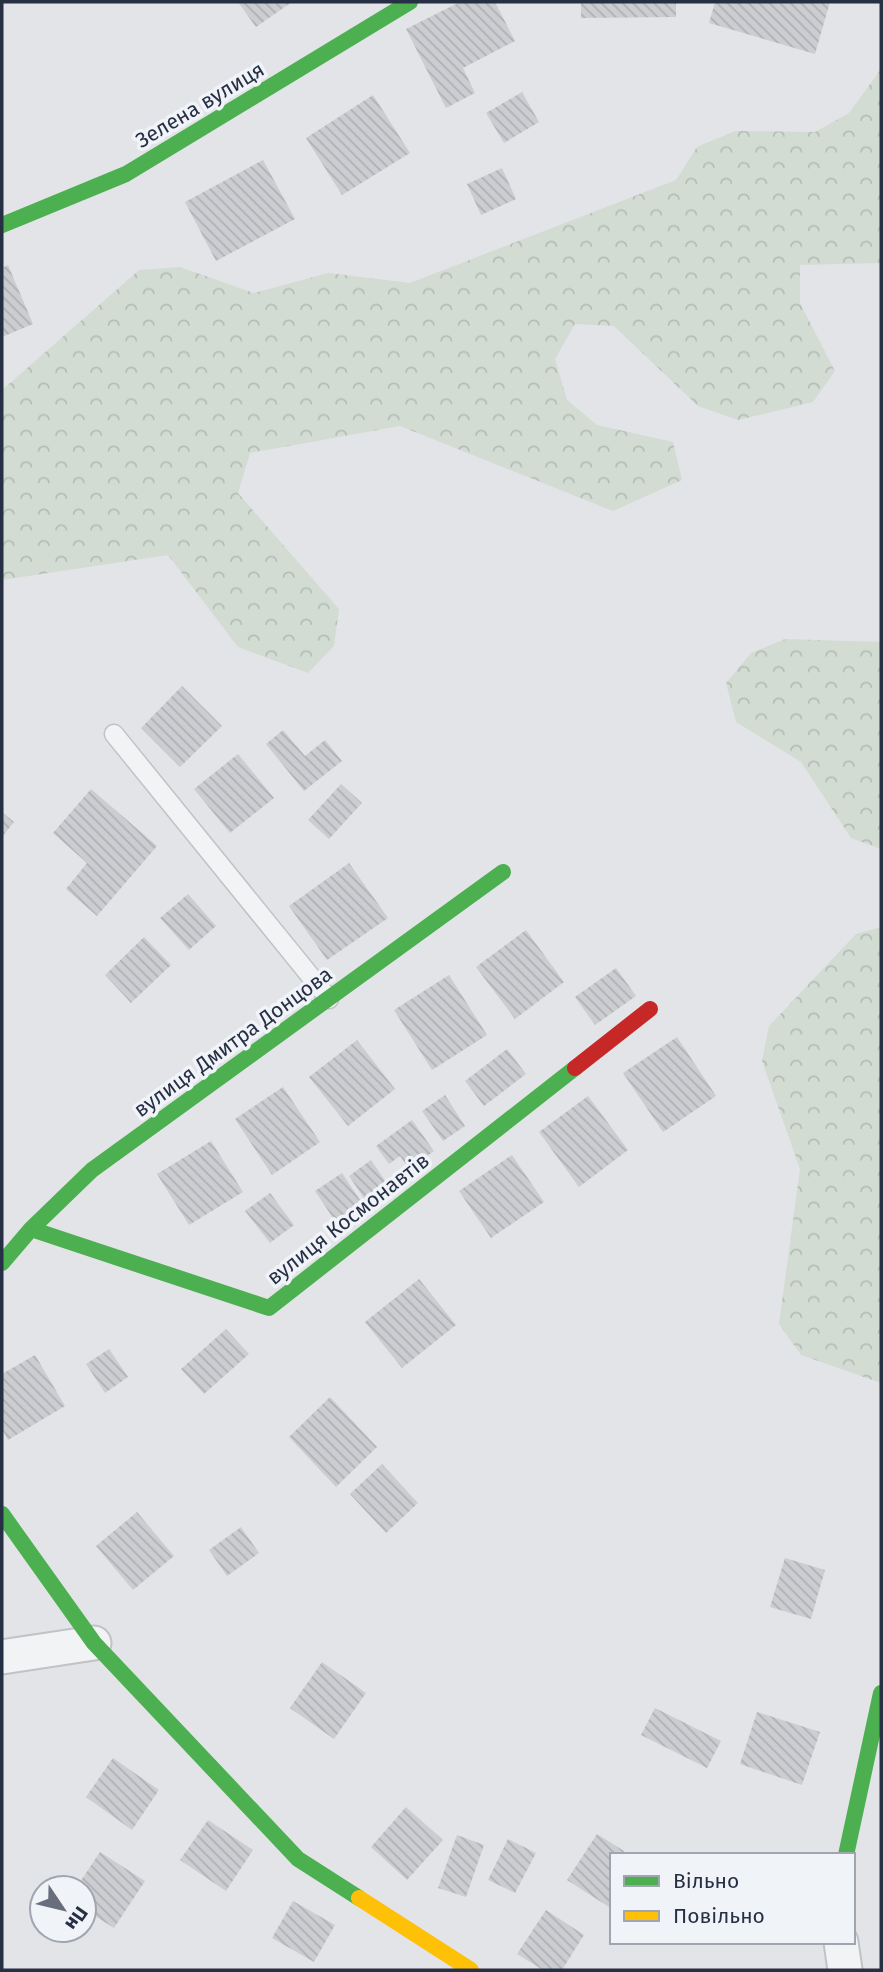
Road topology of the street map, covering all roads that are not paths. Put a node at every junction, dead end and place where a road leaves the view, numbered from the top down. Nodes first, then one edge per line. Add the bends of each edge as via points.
1 (410, 2) edge
2 (11, 218) edge
3 (2, 225) edge
4 (114, 734) dead end
5 (503, 872) dead end
6 (329, 999) junction
7 (650, 1009) dead end
8 (31, 1229) junction
9 (2, 1263) edge
10 (2, 1514) edge
11 (94, 1643) junction
12 (2, 1657) edge
13 (881, 1693) edge
14 (846, 1853) edge
15 (841, 1944) edge
16 (471, 1970) edge
17 (845, 1970) edge

1 - 2 street, Зелена вулиця via 126,174
2 - 3 street, Зелена вулиця
4 - 6 lane
5 - 6 street, вулиця Дмитра Донцова
6 - 8 street, вулиця Дмитра Донцова via 92,1170
7 - 8 street, вулиця Космонавтів via 269,1308
8 - 9 street, вулиця Дмитра Донцова
10 - 11 street
11 - 12 street
11 - 16 street via 298,1859
13 - 14 street
15 - 17 street

